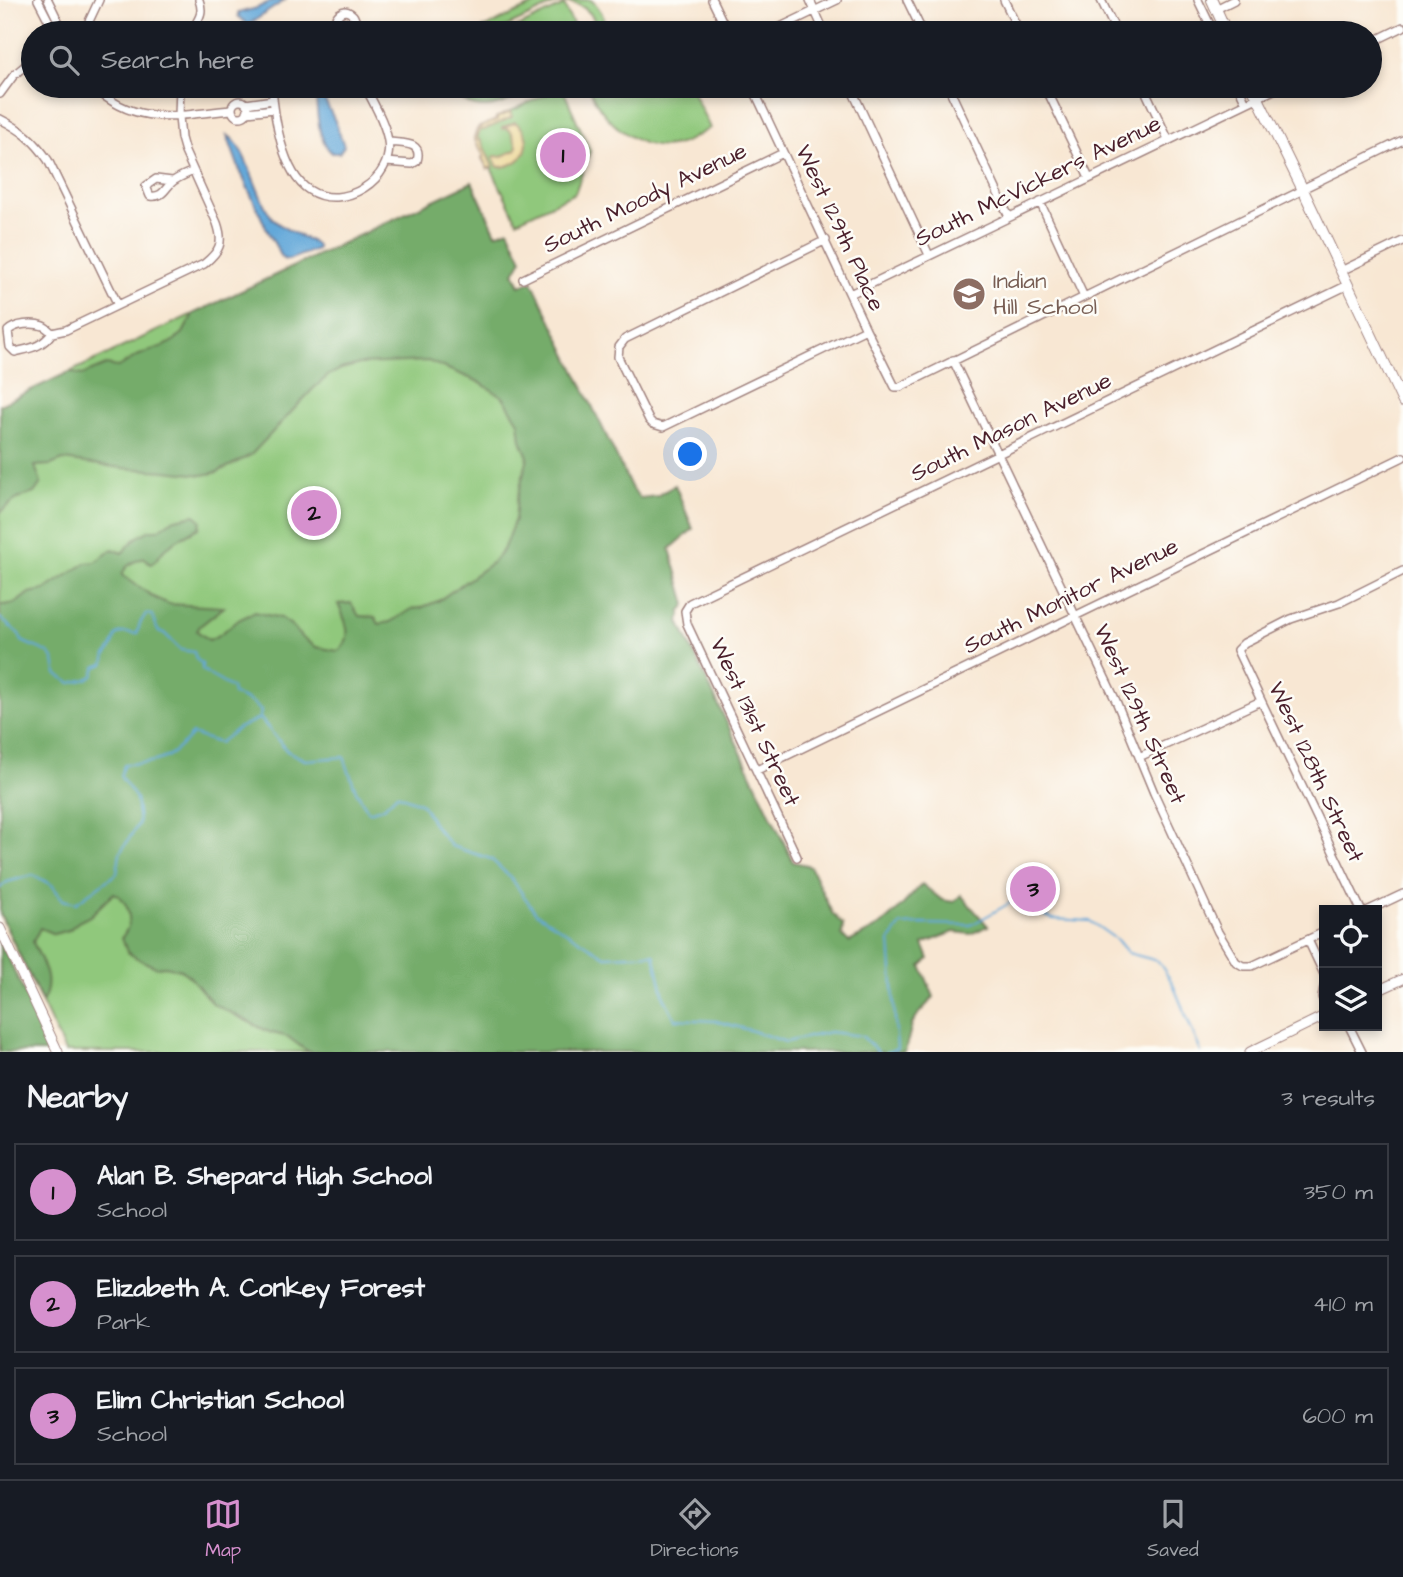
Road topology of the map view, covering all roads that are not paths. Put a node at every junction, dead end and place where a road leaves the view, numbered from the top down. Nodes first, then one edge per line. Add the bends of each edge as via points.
1 (37, 0) edge
2 (48, 0) edge
3 (99, 0) edge
4 (199, 0) edge
5 (712, 0) edge
6 (810, 0) edge
7 (837, 0) edge
8 (907, 0) edge
9 (1004, 0) edge
10 (1101, 0) edge
11 (1198, 0) edge
12 (1234, 0) edge
13 (1214, 4) edge
14 (815, 11) junction
15 (48, 21) edge
16 (58, 21) edge
17 (89, 21) edge
18 (198, 21) edge
19 (334, 21) edge
20 (355, 21) edge
21 (722, 21) edge
22 (794, 21) edge
23 (820, 21) edge
24 (917, 21) edge
25 (1014, 21) edge
26 (1111, 21) edge
27 (1208, 21) edge
28 (1222, 21) edge
29 (1403, 27) edge
30 (1382, 37) edge
31 (21, 69) edge
32 (0, 94) edge
33 (109, 98) edge
34 (179, 98) edge
35 (371, 98) edge
36 (758, 98) edge
37 (856, 98) edge
38 (954, 98) edge
39 (1051, 98) edge
40 (1149, 98) edge
41 (1244, 98) edge
42 (1257, 98) joint
43 (273, 100) joint
44 (1246, 103) junction
45 (247, 108) junction
46 (274, 109) junction
47 (231, 110) junction
48 (179, 116) junction
49 (0, 120) edge
50 (1168, 139) junction
51 (1403, 141) edge
52 (389, 142) junction
53 (783, 153) junction
54 (386, 162) junction
55 (193, 171) junction
56 (1088, 178) junction
57 (172, 181) dead end
58 (1303, 190) junction
59 (1040, 202) junction
60 (1010, 217) junction
61 (826, 240) junction
62 (1403, 241) edge
63 (929, 256) junction
64 (1341, 271) junction
65 (523, 279) dead end
66 (1348, 285) junction
67 (850, 294) junction
68 (1084, 296) junction
69 (118, 304) junction
70 (866, 329) junction
71 (52, 333) junction
72 (953, 360) junction
73 (1403, 402) edge
74 (998, 455) junction
75 (1403, 457) edge
76 (1403, 571) edge
77 (690, 603) joint
78 (1075, 617) junction
79 (1261, 701) junction
80 (1139, 757) junction
81 (757, 770) junction
82 (797, 857) dead end
83 (1403, 894) edge
84 (1359, 905) edge
85 (1380, 905) edge
86 (0, 928) edge
87 (1319, 934) edge
88 (1308, 940) junction
89 (1321, 968) edge
90 (1403, 979) edge
91 (1382, 989) edge
92 (1319, 1019) edge
93 (1352, 1031) edge
94 (1269, 1048) edge
95 (58, 1052) edge
96 (1250, 1052) edge
97 (1362, 1052) edge

1 - 15 street
2 - 16 street
3 - 17 street
4 - 18 street
5 - 21 street
6 - 14 street
7 - 14 street
8 - 24 street
9 - 25 street
10 - 26 street
11 - 27 street
12 - 13 street
13 - 28 main road
14 - 22 street
14 - 23 street
19 - 20 street via 345,11
29 - 30 street
31 - 32 street
33 - 48 street via 141,114
34 - 48 street
35 - 52 street
36 - 53 street, West 129th Place
37 - 63 street
38 - 60 street
39 - 56 street
40 - 50 street
41 - 44 street
42 - 44 street, South McVickers Avenue
42 - 58 main road
43 - 45 street
43 - 46 street
44 - 50 street, South McVickers Avenue
45 - 46 street
45 - 47 street via 244,116 238,117
45 - 47 street via 237,101
46 - 54 street via 283,149 298,179 320,196 350,195 374,180
47 - 48 street
48 - 55 street
49 - 69 street via 19,129 48,160
50 - 56 street, South McVickers Avenue
51 - 58 street
52 - 54 street
52 - 54 street via 412,145 419,155 412,164
53 - 61 street, West 129th Place
53 - 65 street, South Moody Avenue
55 - 57 street
55 - 69 street via 218,223 220,247 204,264
56 - 59 street, South McVickers Avenue
58 - 64 main road
58 - 68 street
59 - 60 street, South McVickers Avenue
59 - 68 street
60 - 63 street, South McVickers Avenue
61 - 67 street, West 129th Place
61 - 70 street via 625,339 618,357 649,420 668,426
62 - 64 street
63 - 67 street, South McVickers Avenue
64 - 66 main road
66 - 73 main road
66 - 74 street, South Mason Avenue
67 - 70 street, West 129th Place
68 - 72 street
69 - 71 street
70 - 72 street, West 129th Place via 895,387
71 - 71 street via 44,326 13,326 8,331 10,347 15,352 33,348
72 - 74 street, West 129th Street
74 - 77 street, South Mason Avenue
74 - 78 street, West 129th Street
75 - 78 street, South Monitor Avenue
76 - 79 street, West 128th Street via 1244,643 1237,650
77 - 81 street, West 131st Street via 685,611 687,624
78 - 80 street, West 129th Street
78 - 81 street, South Monitor Avenue
79 - 80 street
79 - 84 street, West 128th Street
80 - 88 street, West 129th Street via 1236,962 1252,966
81 - 82 street, West 131st Street
83 - 85 street
86 - 95 street
87 - 88 street
88 - 89 street
90 - 91 street
92 - 94 street
93 - 97 street
94 - 96 street

